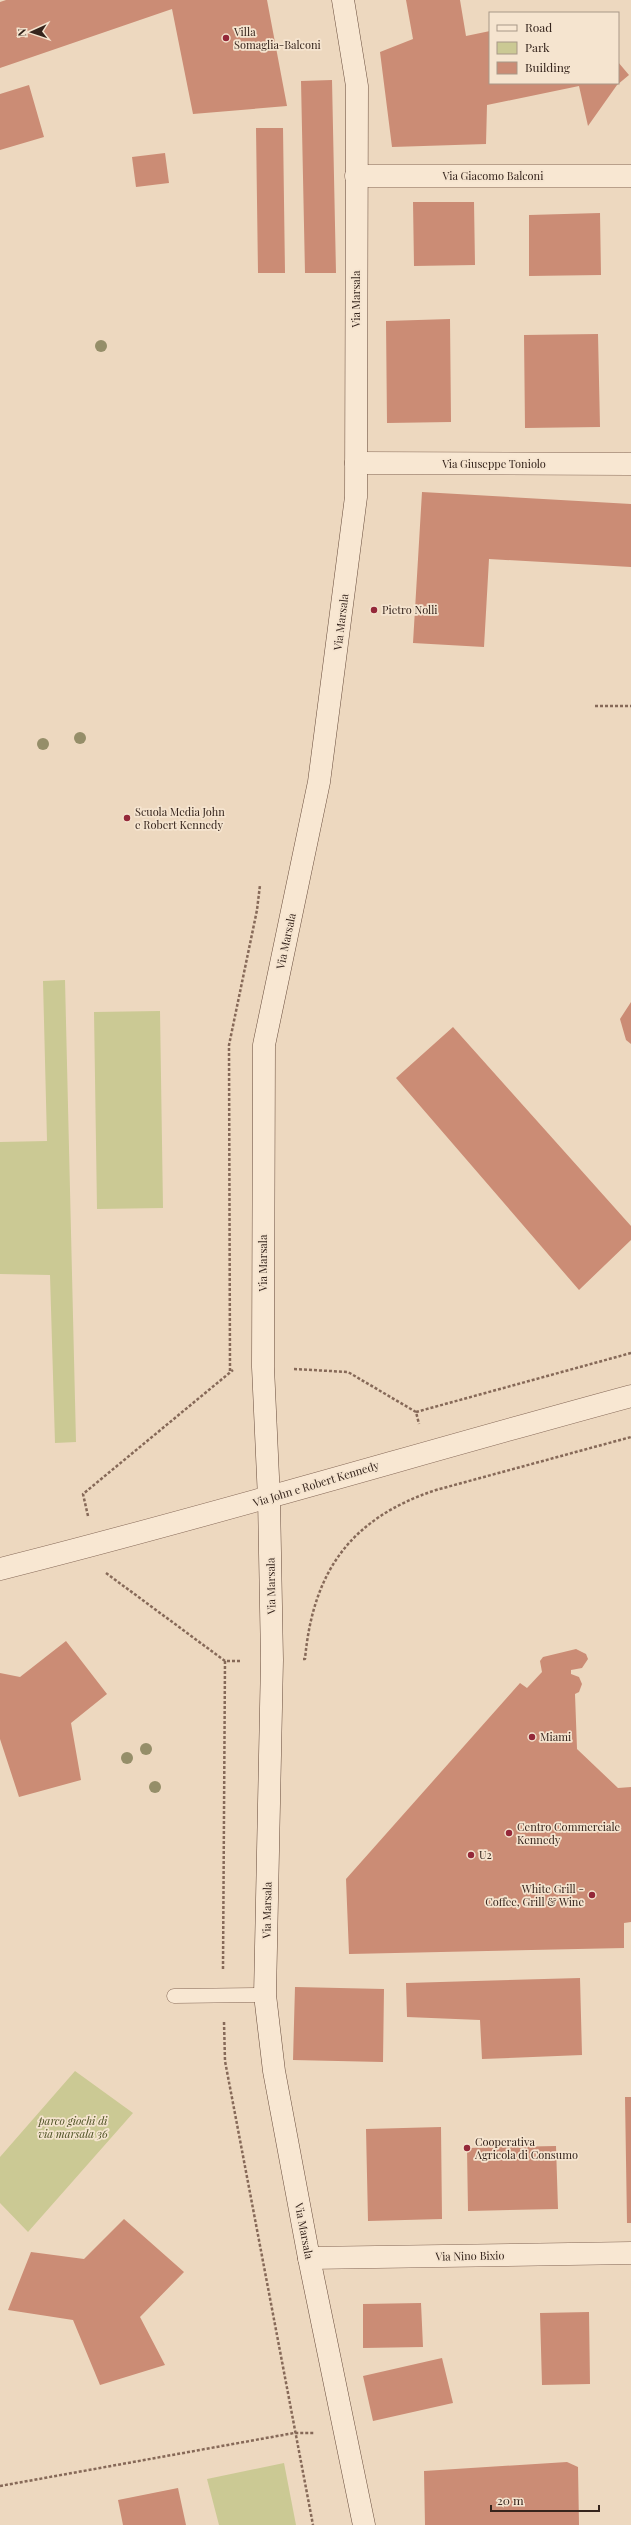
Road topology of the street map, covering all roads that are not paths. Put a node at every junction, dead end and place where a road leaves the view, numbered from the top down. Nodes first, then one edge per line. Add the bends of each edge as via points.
1 (343, 0) edge
2 (356, 176) junction
3 (631, 176) edge
4 (356, 463) junction
5 (631, 464) edge
6 (631, 1396) edge
7 (269, 1499) junction
8 (0, 1569) edge
9 (265, 1995) junction
10 (174, 1996) dead end
11 (631, 2253) edge
12 (309, 2258) junction
13 (364, 2525) edge

1 - 2 main road, Via Marsala via 356,86
2 - 3 main road, Via Giacomo Balconi
2 - 4 main road, Via Marsala
4 - 5 main road, Via Giuseppe Toniolo
4 - 7 main road, Via Marsala via 356,497 319,782 264,1045 262,1367
6 - 7 main road, Via John e Robert Kennedy via 425,1452
7 - 8 main road, Via John e Robert Kennedy
7 - 9 main road, Via Marsala via 272,1660
9 - 10 lane
9 - 12 main road, Via Marsala via 274,2071
11 - 12 main road, Via Nino Bixio
12 - 13 main road, Via Marsala

